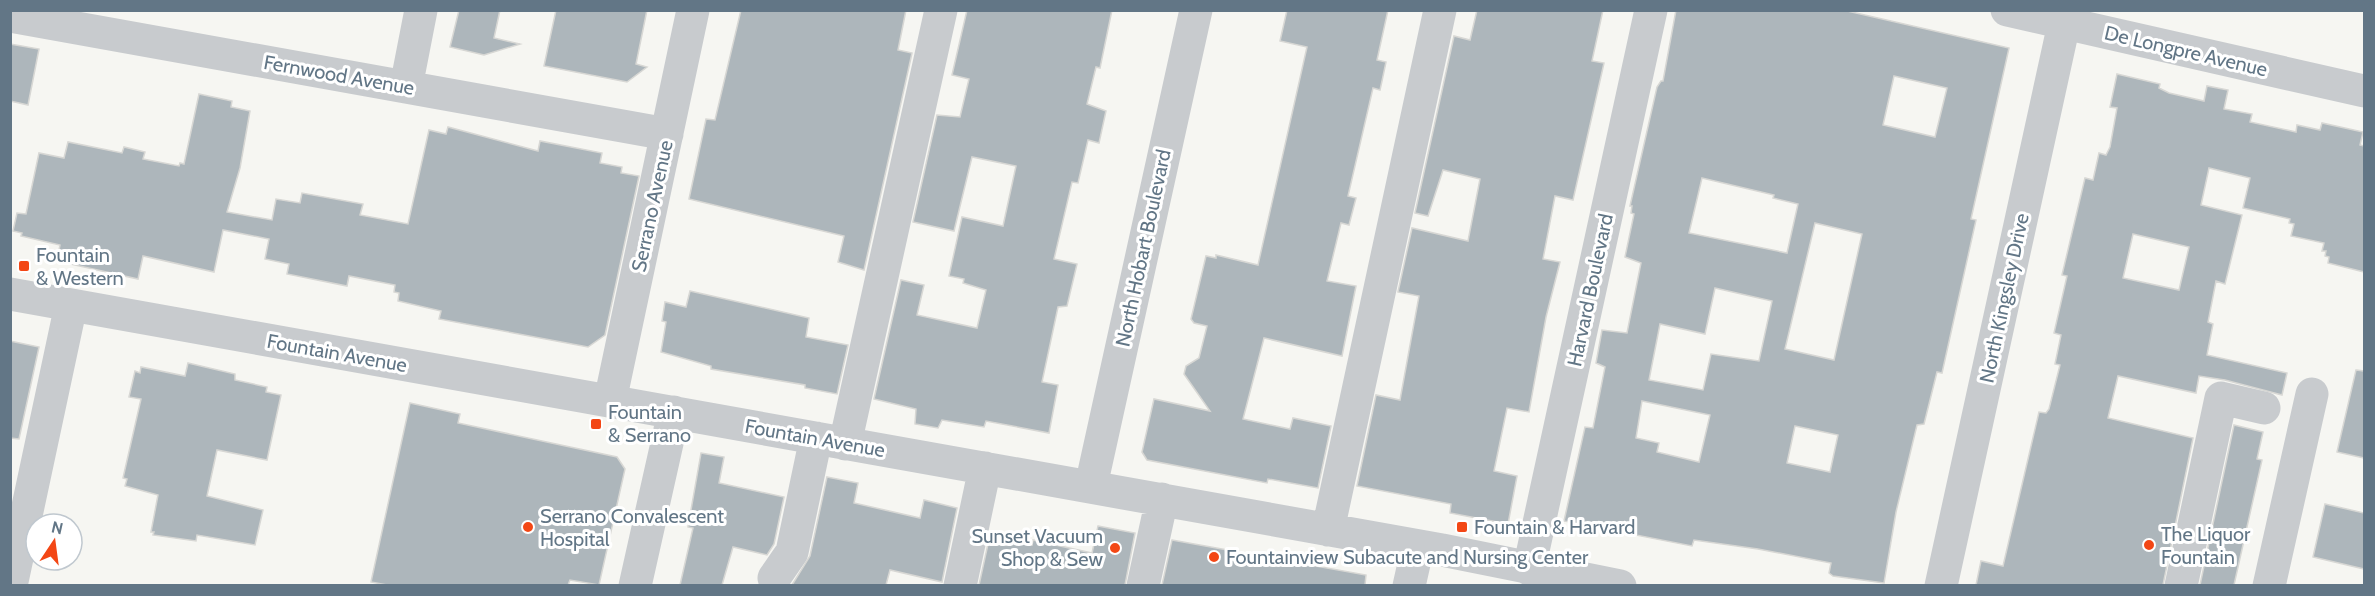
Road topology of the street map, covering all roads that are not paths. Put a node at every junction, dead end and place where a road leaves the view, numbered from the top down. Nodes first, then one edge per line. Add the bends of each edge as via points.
1 (693, 10) edge
2 (941, 10) edge
3 (1196, 10) edge
4 (1440, 10) edge
5 (1651, 10) edge
6 (2007, 10) edge
7 (416, 11) edge
8 (10, 16) edge
9 (2065, 17) edge
10 (406, 87) junction
11 (2364, 92) edge
12 (667, 134) junction
13 (10, 294) edge
14 (72, 305) junction
15 (2312, 394) dead end
16 (610, 401) junction
17 (2264, 408) dead end
18 (674, 412) junction
19 (831, 441) junction
20 (985, 468) junction
21 (1091, 486) junction
22 (1162, 499) junction
23 (1328, 530) junction
24 (1418, 546) junction
25 (1529, 569) junction
26 (774, 578) dead end
27 (11, 585) edge
28 (635, 585) edge
29 (960, 585) edge
30 (1143, 585) edge
31 (1409, 585) edge
32 (1620, 585) edge
33 (1941, 585) edge
34 (2181, 585) edge
35 (2269, 585) edge

1 - 12 street, Serrano Avenue
2 - 19 street
3 - 21 street, North Hobart Boulevard
4 - 23 street
5 - 25 street, Harvard Boulevard
6 - 9 street, De Longpre Avenue
7 - 10 street
8 - 10 street, Fernwood Avenue
9 - 11 street, De Longpre Avenue
9 - 33 street, North Kingsley Drive
10 - 12 street, Fernwood Avenue
12 - 16 street, Serrano Avenue
13 - 14 street, Fountain Avenue
14 - 16 street, Fountain Avenue
14 - 27 street
15 - 35 street
16 - 18 street, Fountain Avenue
17 - 34 street via 2221,398
18 - 19 street, Fountain Avenue
18 - 28 street
19 - 20 street, Fountain Avenue
19 - 26 street via 792,552
20 - 21 street, Fountain Avenue
20 - 29 street
21 - 22 street, Fountain Avenue
22 - 23 street, Fountain Avenue
22 - 30 street
23 - 24 street, Fountain Avenue
24 - 25 street, Fountain Avenue
24 - 31 street
25 - 32 street, Fountain Avenue

